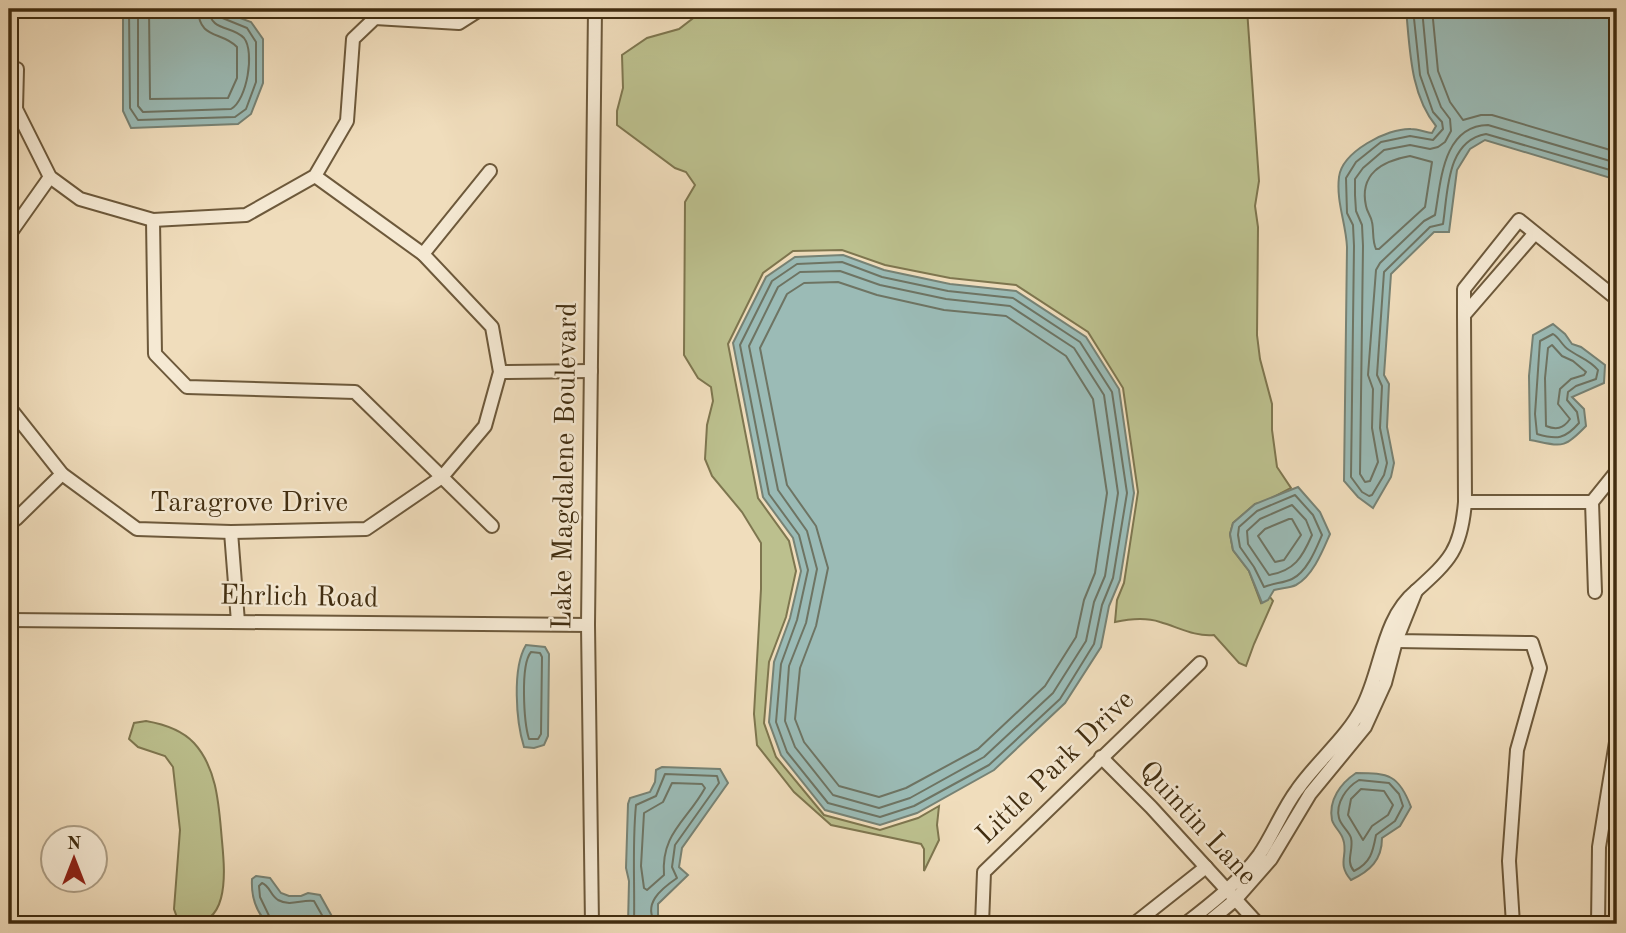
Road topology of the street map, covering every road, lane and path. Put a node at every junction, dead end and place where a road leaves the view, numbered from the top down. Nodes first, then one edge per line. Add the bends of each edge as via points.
1 (481, 9) edge
2 (595, 9) edge
3 (17, 69) dead end
4 (489, 171) dead end
5 (315, 176) junction
6 (50, 177) junction
7 (153, 220) junction
8 (1535, 233) junction
9 (9, 235) edge
10 (423, 254) junction
11 (1617, 299) edge
12 (1464, 315) junction
13 (591, 371) junction
14 (500, 372) junction
15 (9, 407) edge
16 (1617, 471) edge
17 (62, 474) junction
18 (442, 477) junction
19 (1465, 502) junction
20 (1592, 502) junction
21 (16, 519) dead end
22 (492, 526) dead end
23 (231, 533) junction
24 (1595, 592) dead end
25 (9, 620) edge
26 (238, 622) junction
27 (588, 625) junction
28 (1391, 639) junction
29 (1200, 663) dead end
30 (1617, 736) edge
31 (1101, 757) junction
32 (1206, 867) junction
33 (1231, 895) junction
34 (592, 924) edge
35 (982, 924) edge
36 (1135, 924) edge
37 (1185, 924) edge
38 (1206, 924) edge
39 (1258, 924) edge
40 (1513, 924) edge
41 (1598, 924) edge

1 - 5 street via 459,23 375,18 353,39 347,121
2 - 13 street, Lake Magdalene Boulevard
3 - 6 street via 16,109
4 - 10 street
5 - 7 street via 246,215
5 - 10 street, Taragrove Drive
6 - 7 street via 80,199
6 - 9 street
7 - 18 street via 155,354 187,387 355,392
8 - 11 street
8 - 12 street
8 - 12 street via 1519,220 1464,289
10 - 14 street, Taragrove Drive via 492,327
12 - 19 street
13 - 14 street
13 - 27 street, Lake Magdalene Boulevard
14 - 18 street, Taragrove Drive via 485,426
15 - 17 street, Taragrove Drive
16 - 20 street
17 - 21 street
17 - 23 street, Taragrove Drive via 137,529
18 - 22 street
18 - 23 street, Taragrove Drive via 366,529
19 - 20 street
19 - 28 street via 1462,533 1446,564 1405,601
20 - 24 street
23 - 26 street
25 - 26 street, Ehrlich Road
26 - 27 street, Ehrlich Road
27 - 34 street, Lake Magdalene Boulevard
28 - 33 street via 1385,683 1365,727 1310,794 1271,859
28 - 40 street via 1532,643 1540,668 1517,750 1509,861
29 - 31 street, Little Park Drive
30 - 41 street via 1599,847
31 - 32 street, Quintin Lane
31 - 35 street, Little Park Drive via 984,872
32 - 33 street, Quintin Lane
32 - 36 street
33 - 37 street
33 - 38 street
33 - 39 street, Quintin Lane

